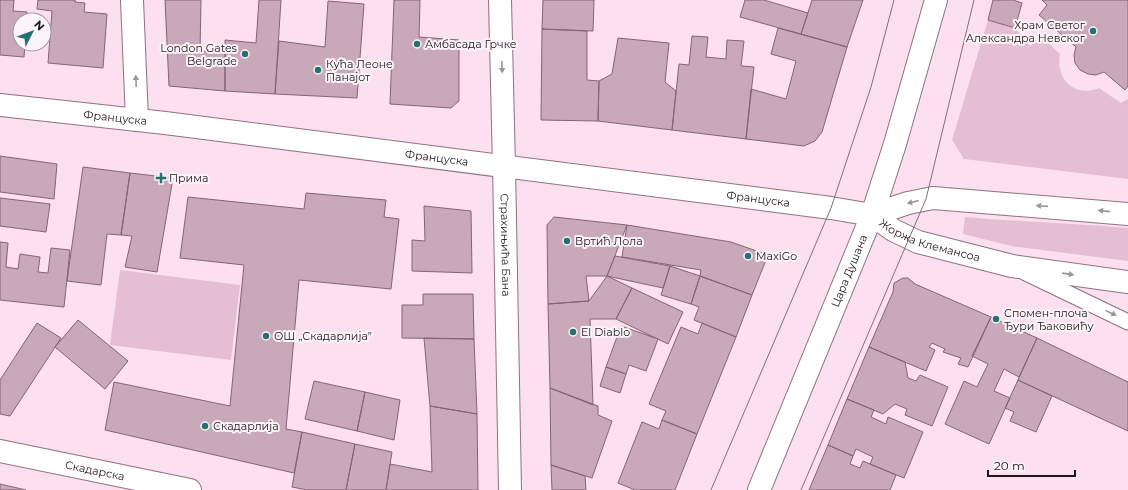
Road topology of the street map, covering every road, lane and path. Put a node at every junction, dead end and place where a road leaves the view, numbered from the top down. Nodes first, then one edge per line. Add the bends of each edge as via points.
1 (132, 0) edge
2 (500, 0) edge
3 (936, 0) edge
4 (0, 105) edge
5 (137, 120) junction
6 (504, 166) junction
7 (1128, 214) edge
8 (872, 215) junction
9 (1012, 266) junction
10 (1128, 282) edge
11 (1128, 322) edge
12 (0, 451) edge
13 (190, 490) edge
14 (510, 490) edge
15 (759, 490) edge

5 -> 1 main road
2 -> 6 main road, Страхињића Бана
3 - 8 main road, Цара Душана
4 - 5 main road, Француска
5 - 6 main road, Француска
6 - 8 main road, Француска via 806,204
6 - 14 main road, Страхињића Бана
7 -> 8 main road, Жоржа Клемансоа via 933,198
8 - 9 main road, Жоржа Клемансоа via 893,230 918,242
8 - 15 main road, Цара Душана
9 -> 10 main road, Жоржа Клемансоа
9 -> 11 lane
12 - 13 main road, Скадарска

